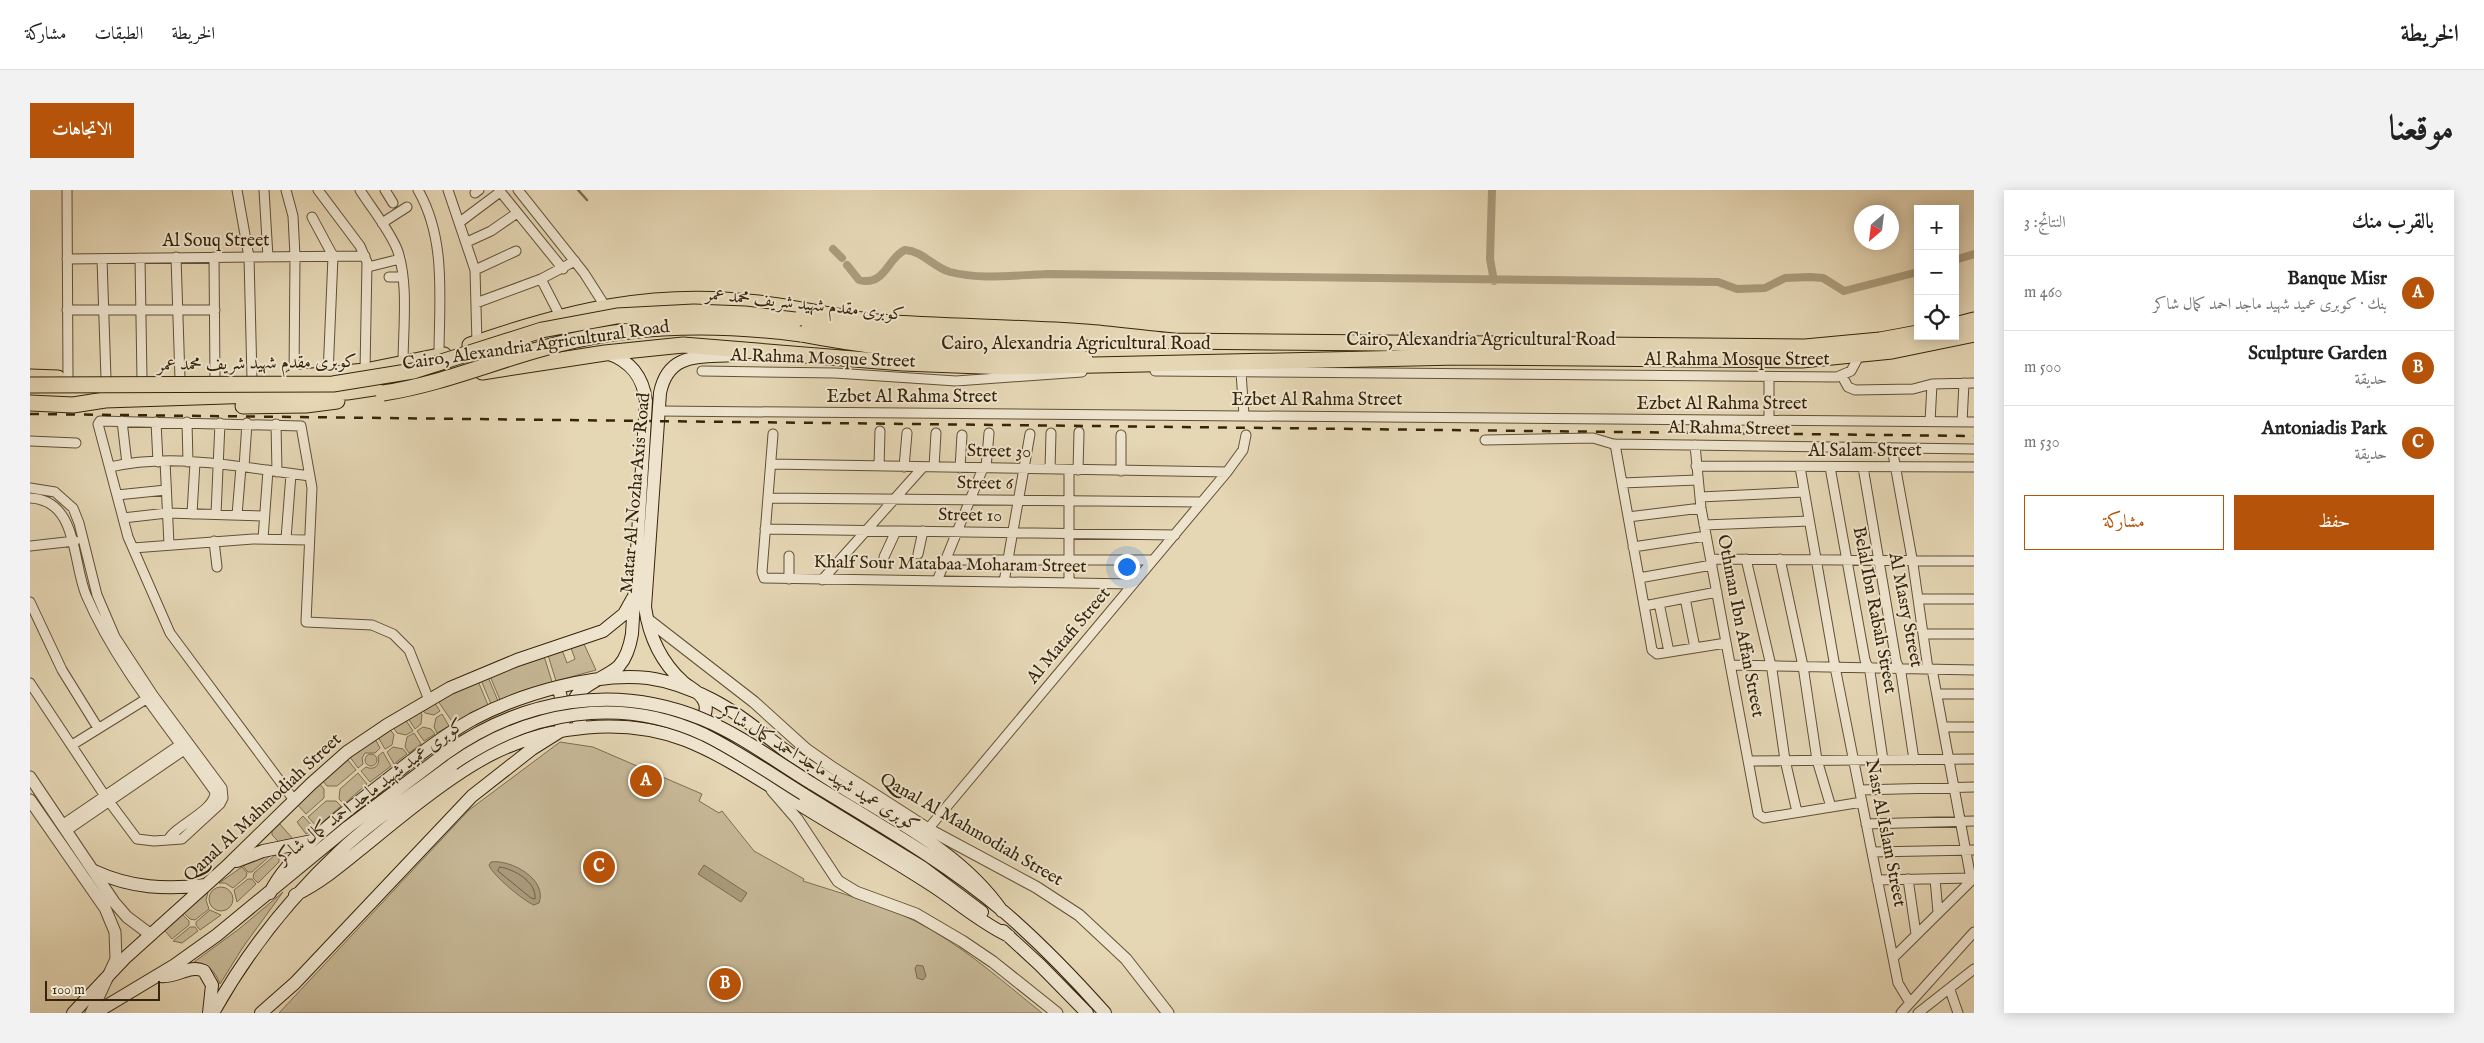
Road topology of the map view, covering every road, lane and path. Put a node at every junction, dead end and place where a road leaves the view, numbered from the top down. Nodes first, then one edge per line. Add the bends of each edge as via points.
1 (67, 190) edge
2 (237, 190) edge
3 (264, 190) edge
4 (286, 190) edge
5 (318, 190) edge
6 (360, 190) edge
7 (385, 190) edge
8 (418, 190) edge
9 (518, 190) edge
10 (451, 191) edge
11 (499, 191) edge
12 (393, 203) dead end
13 (407, 207) dead end
14 (517, 213) junction
15 (312, 217) dead end
16 (460, 222) junction
17 (382, 223) junction
18 (467, 242) junction
19 (516, 250) dead end
20 (295, 256) junction
21 (333, 256) junction
22 (365, 256) junction
23 (176, 257) junction
24 (214, 257) junction
25 (249, 257) junction
26 (268, 257) junction
27 (140, 258) junction
28 (67, 259) junction
29 (102, 259) junction
30 (400, 259) junction
31 (575, 261) junction
32 (368, 267) junction
33 (563, 269) junction
34 (475, 270) junction
35 (389, 277) dead end
36 (403, 277) junction
37 (540, 279) junction
38 (476, 302) junction
39 (758, 303) junction
40 (605, 306) junction
41 (67, 310) junction
42 (104, 310) junction
43 (141, 310) junction
44 (178, 310) junction
45 (214, 310) junction
46 (560, 316) junction
47 (1974, 320) edge
48 (544, 321) junction
49 (1959, 324) edge
50 (798, 327) junction
51 (1914, 334) edge
52 (1974, 334) edge
53 (1135, 338) junction
54 (477, 343) junction
55 (605, 352) junction
56 (754, 352) junction
57 (439, 356) junction
58 (1859, 356) junction
59 (552, 360) junction
60 (404, 364) junction
61 (1100, 364) junction
62 (365, 371) junction
63 (702, 371) dead end
64 (1242, 372) junction
65 (328, 375) junction
66 (1842, 376) junction
67 (30, 377) edge
68 (1770, 377) junction
69 (68, 378) junction
70 (294, 378) junction
71 (106, 379) junction
72 (142, 379) junction
73 (180, 379) junction
74 (215, 379) junction
75 (252, 379) junction
76 (1969, 383) edge
77 (1932, 384) junction
78 (30, 385) edge
79 (30, 404) edge
80 (81, 404) junction
81 (659, 411) junction
82 (1244, 416) junction
83 (1769, 420) junction
84 (122, 421) junction
85 (156, 422) junction
86 (187, 422) junction
87 (1930, 422) junction
88 (1962, 422) junction
89 (1974, 422) edge
90 (220, 423) junction
91 (247, 423) junction
92 (276, 424) junction
93 (880, 431) dead end
94 (1079, 432) dead end
95 (907, 433) dead end
96 (936, 433) dead end
97 (989, 433) dead end
98 (1051, 433) dead end
99 (773, 434) dead end
100 (962, 434) dead end
101 (1030, 434) dead end
102 (1121, 435) dead end
103 (1246, 436) dead end
104 (1485, 440) dead end
105 (30, 441) edge
106 (76, 443) dead end
107 (1615, 444) junction
108 (1695, 445) junction
109 (1892, 448) junction
110 (1974, 448) edge
111 (162, 462) junction
112 (192, 462) junction
113 (127, 464) junction
114 (220, 464) junction
115 (771, 464) junction
116 (879, 466) junction
117 (904, 466) junction
118 (1696, 466) junction
119 (110, 467) junction
120 (243, 467) junction
121 (923, 467) junction
122 (934, 467) junction
123 (1800, 467) junction
124 (1830, 467) junction
125 (1863, 467) junction
126 (1895, 467) junction
127 (1974, 467) edge
128 (960, 468) junction
129 (985, 468) junction
130 (1025, 469) junction
131 (1050, 469) junction
132 (1073, 470) junction
133 (1121, 470) junction
134 (272, 471) junction
135 (1227, 472) junction
136 (292, 474) junction
137 (310, 476) junction
138 (1697, 480) junction
139 (1622, 483) junction
140 (30, 488) edge
141 (166, 490) junction
142 (1804, 492) junction
143 (117, 495) junction
144 (1700, 497) junction
145 (30, 498) edge
146 (768, 498) junction
147 (894, 499) junction
148 (970, 500) junction
149 (1019, 500) junction
150 (1069, 501) junction
151 (1202, 502) junction
152 (1701, 508) junction
153 (167, 514) junction
154 (192, 514) junction
155 (216, 514) junction
156 (237, 515) junction
157 (264, 516) junction
158 (1628, 517) junction
159 (123, 518) junction
160 (1809, 521) junction
161 (1704, 525) junction
162 (765, 529) junction
163 (866, 531) junction
164 (896, 531) junction
165 (923, 531) junction
166 (957, 532) junction
167 (1013, 532) junction
168 (1069, 533) junction
169 (1175, 535) junction
170 (1706, 536) junction
171 (82, 539) junction
172 (263, 539) junction
173 (286, 539) junction
174 (309, 540) junction
175 (214, 541) junction
176 (71, 542) junction
177 (168, 544) junction
178 (30, 546) edge
179 (1634, 547) junction
180 (133, 548) junction
181 (918, 554) dead end
182 (789, 556) dead end
183 (884, 557) dead end
184 (1746, 559) junction
185 (946, 560) junction
186 (1008, 560) junction
187 (1069, 560) junction
188 (1153, 560) junction
189 (1780, 560) junction
190 (1816, 560) junction
191 (1847, 560) junction
192 (1879, 560) junction
193 (1912, 561) junction
194 (1974, 561) edge
195 (1711, 562) junction
196 (217, 567) dead end
197 (1639, 578) junction
198 (789, 579) junction
199 (822, 580) junction
200 (937, 581) junction
201 (1004, 582) junction
202 (1069, 583) junction
203 (1133, 584) junction
204 (1717, 592) junction
205 (633, 598) junction
206 (1685, 598) junction
207 (1918, 599) junction
208 (1974, 599) edge
209 (30, 602) edge
210 (1659, 603) junction
211 (1644, 606) junction
212 (647, 619) junction
213 (1923, 634) junction
214 (1974, 634) edge
215 (1726, 643) junction
216 (1695, 648) junction
217 (1669, 652) junction
218 (1731, 665) junction
219 (1771, 666) junction
220 (1803, 666) junction
221 (1835, 667) junction
222 (1869, 668) junction
223 (1899, 668) junction
224 (1930, 669) junction
225 (1974, 670) edge
226 (591, 682) junction
227 (30, 683) edge
228 (552, 689) junction
229 (696, 692) junction
230 (1937, 694) junction
231 (1974, 694) edge
232 (150, 696) junction
233 (428, 700) junction
234 (739, 715) junction
235 (1943, 727) junction
236 (1974, 727) edge
237 (98, 728) junction
238 (585, 728) junction
239 (559, 732) junction
240 (685, 740) junction
241 (72, 745) junction
242 (185, 745) junction
243 (714, 754) junction
244 (1974, 759) edge
245 (1748, 760) junction
246 (1784, 760) junction
247 (1817, 760) junction
248 (1854, 760) junction
249 (1883, 760) junction
250 (1914, 760) junction
251 (1949, 760) junction
252 (30, 777) edge
253 (767, 785) junction
254 (1954, 788) junction
255 (1974, 788) edge
256 (1860, 790) junction
257 (106, 799) junction
258 (30, 800) edge
259 (294, 800) junction
260 (1862, 802) junction
261 (1831, 807) junction
262 (1797, 812) junction
263 (1960, 821) junction
264 (1974, 821) edge
265 (1866, 824) junction
266 (64, 828) junction
267 (928, 830) junction
268 (314, 840) junction
269 (1970, 850) edge
270 (1872, 852) junction
271 (226, 867) junction
272 (94, 871) junction
273 (1934, 878) junction
274 (1972, 878) edge
275 (1908, 879) junction
276 (1878, 880) junction
277 (206, 886) junction
278 (270, 892) junction
279 (295, 895) junction
280 (1002, 911) junction
281 (1938, 912) junction
282 (1974, 932) edge
283 (1916, 934) junction
284 (151, 935) junction
285 (1009, 936) junction
286 (1893, 958) junction
287 (1974, 970) edge
288 (112, 971) junction
289 (158, 975) junction
290 (1950, 990) junction
291 (1910, 1002) junction
292 (1928, 1010) edge
293 (73, 1013) edge
294 (90, 1013) edge
295 (95, 1013) edge
296 (209, 1013) edge
297 (213, 1013) edge
298 (261, 1013) edge
299 (1057, 1013) edge
300 (1087, 1013) edge
301 (1104, 1013) edge
302 (1168, 1013) edge
303 (1901, 1013) edge
304 (1918, 1013) edge
305 (1958, 1013) edge

1 - 28 street
2 - 25 street
3 - 26 street
4 - 20 street via 293,216
5 - 22 street
6 - 17 street
7 - 12 street
8 - 57 street via 430,212 439,248
9 - 31 street
10 - 16 street
11 - 14 street
11 - 16 street
13 - 17 street
14 - 18 street via 491,231
14 - 33 street
15 - 21 street
16 - 18 street
17 - 30 street
18 - 34 street
19 - 34 street
20 - 21 street, Al Souq Street
20 - 26 street, Al Souq Street
20 - 70 street
21 - 22 street, Al Souq Street
21 - 65 street
22 - 32 street
23 - 24 street, Al Souq Street
23 - 27 street, Al Souq Street
23 - 44 street
24 - 25 street, Al Souq Street
24 - 45 street
25 - 26 street, Al Souq Street
25 - 75 street
27 - 29 street, Al Souq Street
27 - 43 street
28 - 29 street, Al Souq Street
28 - 41 street
29 - 42 street
30 - 32 street
30 - 36 street
31 - 33 street
31 - 40 street
32 - 62 street
33 - 37 street
34 - 38 street
35 - 36 street
36 - 60 street
37 - 38 street
37 - 46 street
38 - 54 street
39 - 40 highway, Cairo, Alexandria Agricultural Road via 680,299
39 - 53 highway, Cairo, Alexandria Agricultural Road via 867,321 1086,332
39 - 56 highway via 770,313 773,329 767,343
40 - 46 highway, Cairo, Alexandria Agricultural Road
41 - 42 street
41 - 69 street
42 - 43 street
42 - 71 street
43 - 44 street
43 - 72 street
44 - 45 street
44 - 73 street
45 - 74 street
46 - 48 highway, Cairo, Alexandria Agricultural Road
47 - 49 highway
48 - 54 highway, Cairo, Alexandria Agricultural Road
48 - 59 highway via 538,342 541,350
50 - 53 highway, كوبرى مقدم شهيد شريف محمد عمر via 921,337 1045,342
50 - 61 highway, كوبرى مقدم شهيد شريف محمد عمر via 921,351 1065,354
50 - 78 highway, كوبرى مقدم شهيد شريف محمد عمر, bridge via 746,314 694,312 617,316 542,330 413,371 333,384
50 - 80 highway, كوبرى مقدم شهيد شريف محمد عمر, bridge via 705,325 631,330 557,344 431,384 336,401 279,406
51 - 53 highway, Cairo, Alexandria Agricultural Road via 1805,347 1175,342
52 - 58 highway, Cairo, Alexandria Agricultural Road
54 - 57 highway, Cairo, Alexandria Agricultural Road
55 - 56 highway, Cairo, Alexandria Agricultural Road via 683,345 719,346
55 - 59 highway, Cairo, Alexandria Agricultural Road
55 - 205 main road, Matar Al Nozha Axis Road via 620,357 631,366 645,394 646,420
56 - 61 highway, Cairo, Alexandria Agricultural Road via 1007,367
56 - 81 main road, Matar Al Nozha Axis Road via 699,356 679,362 664,380
57 - 60 highway, Cairo, Alexandria Agricultural Road
58 - 61 highway, Cairo, Alexandria Agricultural Road via 1802,360 1458,357
58 - 66 street, Al Rahma Mosque Street via 1854,367
59 - 80 highway, Cairo, Alexandria Agricultural Road via 347,392 105,400
60 - 62 highway, Cairo, Alexandria Agricultural Road
62 - 65 highway, Cairo, Alexandria Agricultural Road
63 - 64 street, Al Rahma Mosque Street via 835,373 956,381 1100,370
64 - 68 street, Al Rahma Mosque Street
64 - 82 street
65 - 70 highway, Cairo, Alexandria Agricultural Road
66 - 68 street, Al Rahma Mosque Street
66 - 77 street, Al Rahma Mosque Street via 1848,387 1855,390 1913,388
67 - 69 highway, Cairo, Alexandria Agricultural Road
68 - 83 street
69 - 71 highway, Cairo, Alexandria Agricultural Road
70 - 75 highway, Cairo, Alexandria Agricultural Road
71 - 72 highway, Cairo, Alexandria Agricultural Road
72 - 73 highway, Cairo, Alexandria Agricultural Road
73 - 74 highway, Cairo, Alexandria Agricultural Road
74 - 75 highway, Cairo, Alexandria Agricultural Road
76 - 77 street, Al Rahma Mosque Street
76 - 88 street
77 - 87 street
79 - 80 highway, Cairo, Alexandria Agricultural Road
81 - 82 street, Ezbet Al Rahma Street
81 - 212 main road, Matar Al Nozha Axis Road via 645,596
82 - 83 street, Ezbet Al Rahma Street
83 - 87 street, Ezbet Al Rahma Street
84 - 85 street
84 - 113 street
84 - 119 street via 98,422
85 - 86 street
85 - 111 street
86 - 90 street
86 - 112 street
87 - 88 street, Ezbet Al Rahma Street
88 - 89 street, Ezbet Al Rahma Street
90 - 91 street
90 - 114 street
91 - 92 street
91 - 120 street
92 - 134 street
92 - 137 street via 297,424 303,429
93 - 116 street
94 - 132 street
95 - 117 street
96 - 122 street
97 - 129 street
98 - 131 street
99 - 115 street
100 - 128 street
101 - 130 street
102 - 133 street
103 - 135 street, Al Matafi Street via 1243,450
104 - 107 street, Al Rahma Street via 1589,438
105 - 106 street
107 - 108 street, Al Rahma Street
107 - 139 street
108 - 109 street, Al Rahma Street
108 - 118 street, Othman Ibn Affan Street
109 - 110 street, Al Rahma Street
109 - 126 street
111 - 112 street
111 - 113 street
111 - 141 street
112 - 114 street
112 - 154 street
113 - 119 street
114 - 120 street
114 - 155 street
115 - 116 street, Street 30
115 - 146 street
116 - 117 street, Street 30
117 - 121 street, Street 30
118 - 123 street, Al Salam Street
118 - 138 street, Othman Ibn Affan Street
119 - 143 street
120 - 134 street
120 - 156 street
121 - 122 street, Street 30
121 - 147 street
122 - 128 street, Street 30
123 - 124 street, Al Salam Street
123 - 142 street, Nasr Al Islam Street
124 - 125 street, Al Salam Street
124 - 191 street, Belal Ibn Rabah Street
125 - 126 street, Al Salam Street
125 - 192 street, Al Masry Street
126 - 127 street, Al Salam Street
126 - 193 street
128 - 129 street, Street 30
129 - 130 street, Street 30
129 - 148 street
130 - 131 street, Street 30
130 - 149 street
131 - 132 street, Street 30
132 - 133 street, Street 30
132 - 150 street
133 - 135 street, Street 30
134 - 136 street
134 - 157 street
135 - 151 street, Al Matafi Street
136 - 137 street
136 - 173 street
137 - 174 street
138 - 139 street
138 - 144 street, Othman Ibn Affan Street
139 - 158 street
140 - 171 street via 55,492 67,502 76,514
141 - 143 street
141 - 153 street
142 - 144 street
142 - 160 street, Nasr Al Islam Street
143 - 159 street
144 - 152 street, Othman Ibn Affan Street
145 - 176 street via 40,498 54,505 68,524
146 - 147 street, Street 6
146 - 162 street
147 - 148 street, Street 6
147 - 163 street
148 - 149 street, Street 6
148 - 166 street
149 - 150 street, Street 6
149 - 167 street
150 - 151 street, Street 6
150 - 168 street
151 - 169 street, Al Matafi Street
152 - 158 street
152 - 161 street, Othman Ibn Affan Street
153 - 154 street
153 - 159 street
153 - 177 street
154 - 155 street
155 - 156 street
156 - 157 street
157 - 172 street
158 - 179 street
159 - 180 street
160 - 161 street
160 - 190 street, Nasr Al Islam Street
161 - 170 street, Othman Ibn Affan Street
162 - 163 street, Street 10
162 - 198 street, Khalf Sour Matabaa Moharam Street via 762,574 766,579
163 - 164 street, Street 10
163 - 199 street
164 - 165 street, Street 10
164 - 183 street
165 - 166 street, Street 10
165 - 181 street
166 - 167 street, Street 10
166 - 185 street
167 - 168 street, Street 10
167 - 186 street
168 - 169 street, Street 10
168 - 187 street
169 - 188 street, Al Matafi Street
170 - 179 street
170 - 195 street, Othman Ibn Affan Street
171 - 176 street
171 - 232 street via 94,588 110,626
172 - 173 street
172 - 175 street
173 - 174 street
174 - 233 street via 305,620 308,624 372,625 393,634 409,650
175 - 177 street
175 - 196 street
176 - 178 street
176 - 232 street via 81,582 99,624 115,653
177 - 180 street
179 - 197 street
180 - 259 street via 170,634
182 - 198 street
184 - 189 street
184 - 195 street
184 - 219 street
185 - 186 street
185 - 200 street
186 - 187 street
186 - 201 street
187 - 188 street
187 - 202 street
188 - 203 street, Al Matafi Street
189 - 190 street
189 - 220 street
190 - 191 street
190 - 221 street, Nasr Al Islam Street
191 - 192 street
191 - 222 street, Belal Ibn Rabah Street
192 - 193 street
192 - 223 street, Al Masry Street
193 - 194 street
193 - 207 street
195 - 197 street
195 - 204 street, Othman Ibn Affan Street
197 - 211 street
198 - 199 street, Khalf Sour Matabaa Moharam Street
199 - 200 street, Khalf Sour Matabaa Moharam Street
200 - 201 street, Khalf Sour Matabaa Moharam Street
201 - 202 street, Khalf Sour Matabaa Moharam Street
202 - 203 street, Khalf Sour Matabaa Moharam Street
203 - 267 street, Al Matafi Street
204 - 206 street
204 - 215 street, Othman Ibn Affan Street
205 - 226 main road, Matar Al Nozha Axis Road via 631,642 626,656 612,672
205 - 233 main road, Qanal Al Mahmodiah Street via 618,620 595,635 517,660
206 - 210 street
206 - 216 street
207 - 208 street
207 - 213 street
209 - 237 street via 62,670
210 - 211 street
210 - 217 street
211 - 217 street via 1652,649 1657,654
212 - 229 main road, Matar Al Nozha Axis Road via 664,660
212 - 267 street, Qanal Al Mahmodiah Street via 754,702 812,753
213 - 214 street
213 - 224 street
215 - 216 street
215 - 218 street, Othman Ibn Affan Street
216 - 217 street
218 - 219 street
218 - 245 street, Othman Ibn Affan Street
219 - 220 street
219 - 246 street
220 - 221 street
220 - 247 street
221 - 222 street
221 - 248 street, Nasr Al Islam Street
222 - 223 street
222 - 249 street, Belal Ibn Rabah Street
223 - 224 street
223 - 250 street, Al Masry Street
224 - 225 street
224 - 230 street
226 - 228 main road
226 - 229 main road via 646,678 671,682
226 - 238 main road via 574,703 575,714
227 - 241 street
228 - 239 main road via 559,692 563,700 565,718
228 - 268 main road via 492,710 455,730
229 - 234 main road
229 - 240 main road via 704,700 706,712 695,734
230 - 231 street
230 - 235 street
232 - 237 street
232 - 242 street
233 - 259 main road, Qanal Al Mahmodiah Street via 347,752
234 - 243 main road via 724,721 710,739 709,747
234 - 280 main road via 794,756 950,858 980,883
235 - 236 street
235 - 251 street
237 - 241 street
238 - 239 main road
238 - 240 main road via 631,728
239 - 279 main road via 518,742 478,762 328,876
239 - 298 main road via 472,796 300,977
240 - 243 main road
241 - 257 street
242 - 257 street
242 - 257 street via 218,790 222,801 182,839 137,839
243 - 253 main road
244 - 251 street
245 - 246 street
245 - 262 street, Othman Ibn Affan Street via 1758,813 1764,818
246 - 247 street
246 - 262 street
247 - 248 street
247 - 261 street
248 - 249 street
248 - 256 street, Nasr Al Islam Street
249 - 250 street
250 - 251 street
251 - 254 street
252 - 266 street
253 - 285 main road
253 - 299 street via 796,819 838,881 856,892 916,914 962,941
254 - 255 street
254 - 256 street
254 - 263 street
256 - 260 street, Nasr Al Islam Street
257 - 266 street
258 - 288 street via 112,920 117,944
259 - 271 main road, Qanal Al Mahmodiah Street
260 - 261 street
260 - 265 street, Nasr Al Islam Street
261 - 262 street
263 - 264 street
263 - 265 street
263 - 269 street
265 - 270 street, Nasr Al Islam Street
266 - 272 street
267 - 302 street, Qanal Al Mahmodiah Street via 1036,887 1079,915 1126,959
268 - 271 main road via 254,854
268 - 278 main road via 288,864
269 - 270 street
269 - 274 street
270 - 276 street, Nasr Al Islam Street
271 - 277 main road, Qanal Al Mahmodiah Street
272 - 277 main road via 148,888
272 - 284 street via 120,910
273 - 274 street
273 - 275 street
273 - 281 street
274 - 281 street
275 - 276 street
275 - 283 street
276 - 286 street, Nasr Al Islam Street
277 - 284 main road, Qanal Al Mahmodiah Street
278 - 280 main road, كوبرى عميد شهيد ماجد احمد كمال شاكر, bridge via 348,827 481,730 535,708 576,701 617,700 666,708 702,719 739,738 919,850
278 - 289 main road, كوبرى عميد شهيد ماجد احمد كمال شاكر via 217,936
279 - 285 main road, كوبرى عميد شهيد ماجد احمد كمال شاكر, bridge via 359,834 496,737 528,724 579,714 625,714 674,723 704,735 937,878
279 - 297 main road via 248,955
280 - 301 main road via 1064,969
281 - 283 street
282 - 291 street
283 - 286 street
284 - 288 main road, Qanal Al Mahmodiah Street
285 - 300 main road
286 - 291 street, Nasr Al Islam Street via 1898,983
287 - 290 street
288 - 293 main road, Qanal Al Mahmodiah Street
288 - 294 street
289 - 295 main road
289 - 296 main road via 170,976 193,968 204,972 212,985
290 - 292 street
290 - 305 street
291 - 303 street
292 - 304 street

